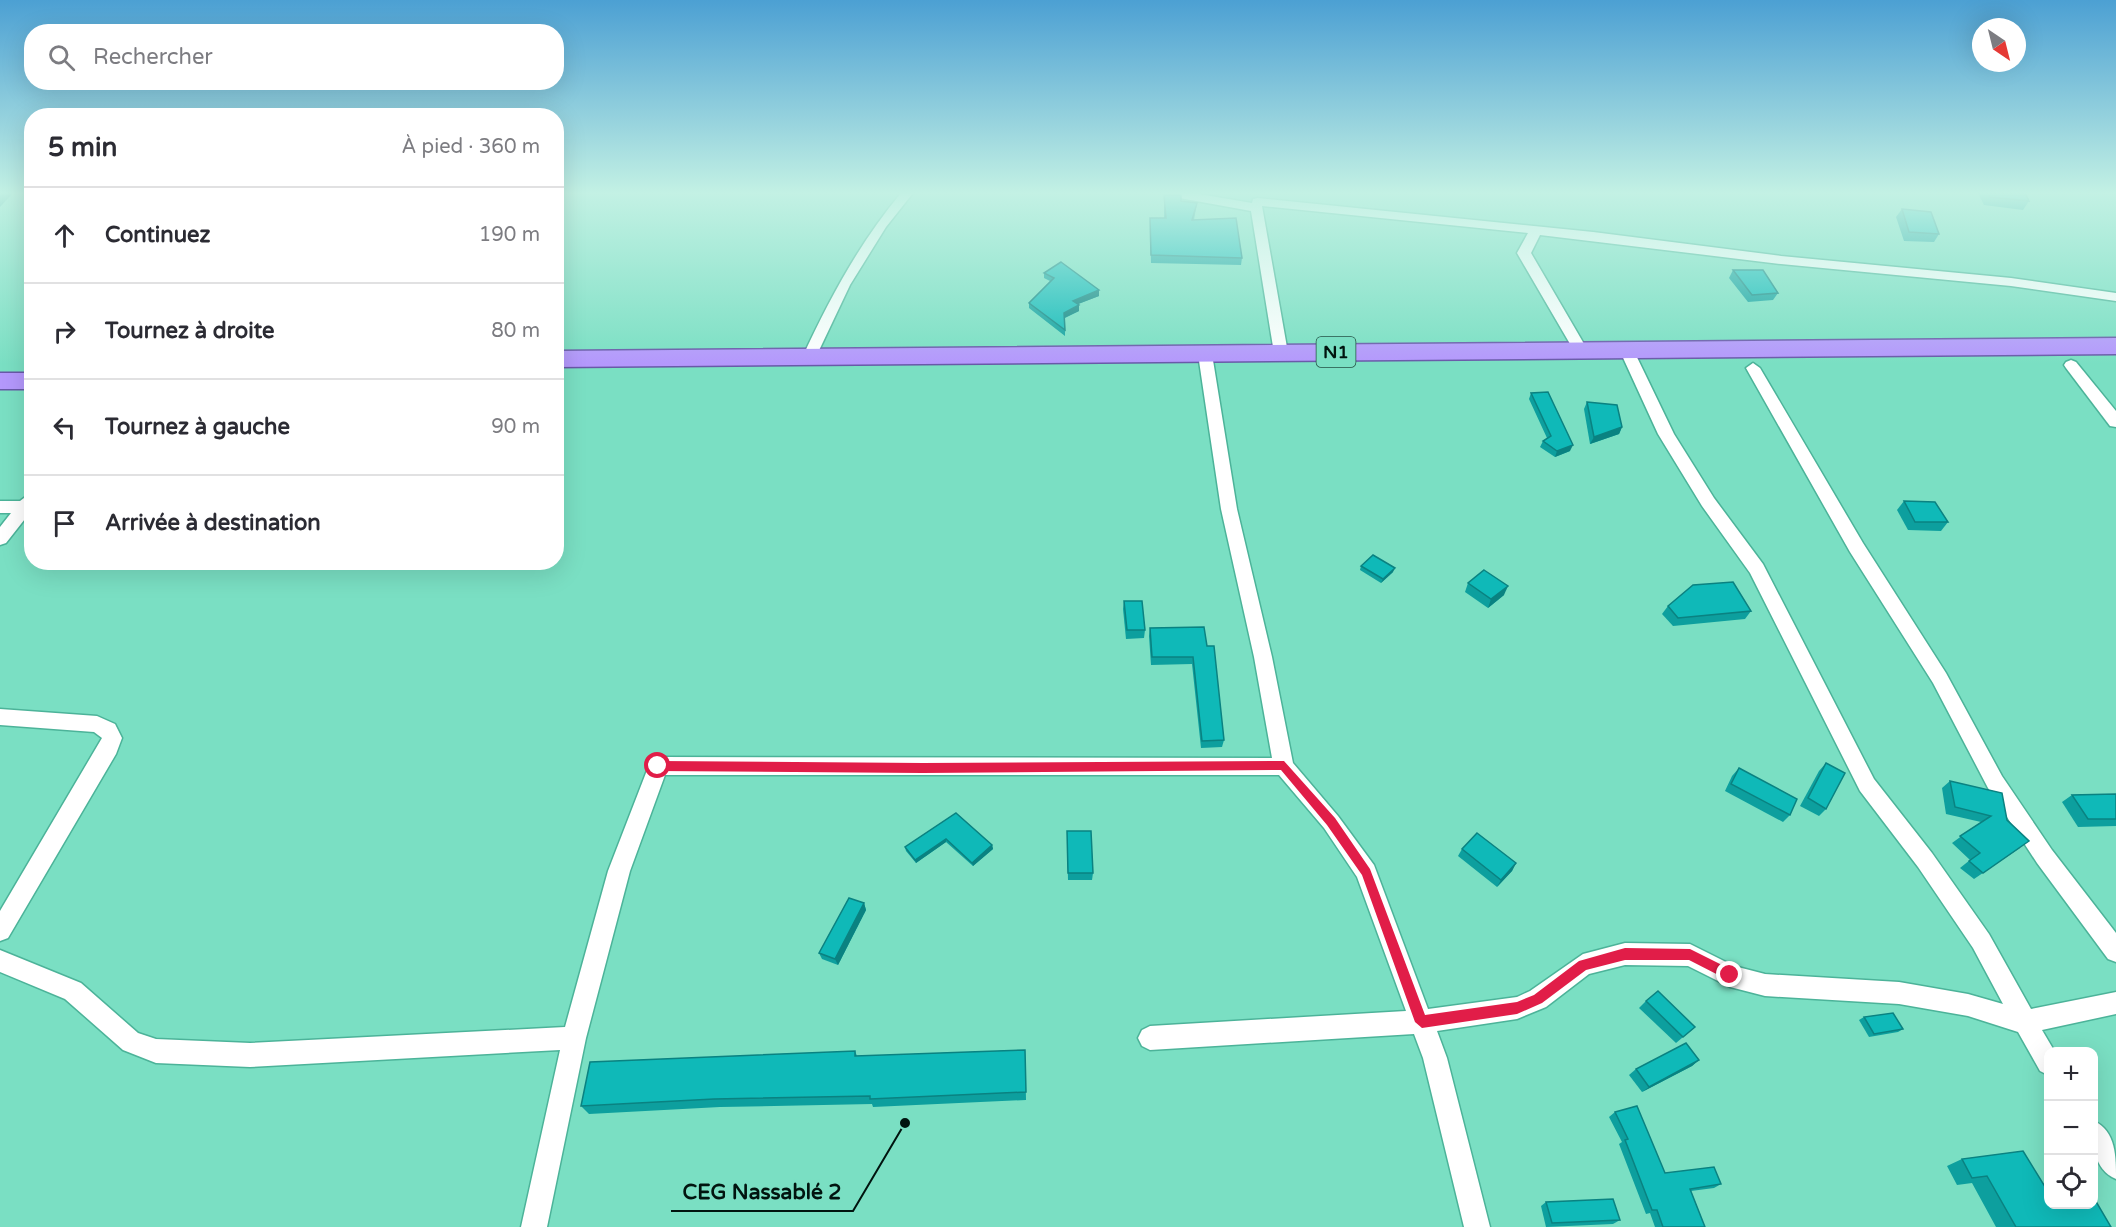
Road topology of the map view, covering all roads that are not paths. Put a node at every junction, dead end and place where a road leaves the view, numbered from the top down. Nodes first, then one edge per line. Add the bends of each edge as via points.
1 (865, 250) edge
2 (1265, 250) edge
3 (1525, 250) edge
4 (1701, 250) edge
5 (2116, 297) edge
6 (2116, 346) edge
7 (1580, 349) junction
8 (1281, 353) junction
9 (809, 358) junction
10 (564, 359) edge
11 (1631, 359) junction
12 (0, 363) edge
13 (24, 363) edge
14 (1207, 363) junction
15 (2116, 364) edge
16 (2071, 365) junction
17 (1753, 368) junction
18 (564, 378) edge
19 (0, 381) edge
20 (24, 381) edge
21 (2116, 422) edge
22 (24, 503) edge
23 (0, 507) edge
24 (24, 507) edge
25 (0, 539) edge
26 (0, 717) edge
27 (1284, 766) junction
28 (0, 930) edge
29 (2116, 951) edge
30 (0, 961) edge
31 (2116, 1003) edge
32 (1422, 1022) junction
33 (2024, 1022) junction
34 (574, 1038) junction
35 (1150, 1038) dead end
36 (2044, 1055) edge
37 (2098, 1139) edge
38 (2116, 1167) edge
39 (534, 1227) edge
40 (1477, 1227) edge

1 - 9 street via 843,285
2 - 8 street
3 - 7 street
4 - 5 street via 2011,282
6 - 11 highway, N1
7 - 8 highway, N1
7 - 11 highway, N1
8 - 14 highway, N1
9 - 10 highway, N1
9 - 14 highway, N1
11 - 14 highway, N1
11 - 17 highway, N1
11 - 33 street via 1666,434 1708,502 1756,568 1867,785 1981,941
12 - 13 highway
14 - 18 highway, N1
14 - 27 street via 1228,509
15 - 16 highway, N1
16 - 17 highway, N1
16 - 21 street
17 - 29 street via 1808,470 1961,716 1980,757 2073,895
19 - 20 highway
22 - 23 street
24 - 25 street
26 - 28 street via 97,724 108,729 112,738
27 - 32 street via 1366,872
27 - 34 street via 658,766 619,871
30 - 34 street via 73,991 130,1042 156,1051 250,1055
31 - 33 street
32 - 33 street via 1517,1008 1538,999 1583,965 1625,954 1690,955 1730,975 1765,985 1899,993 1968,1005
32 - 35 street
32 - 40 street via 1435,1058
33 - 36 street
34 - 39 street
37 - 38 street

